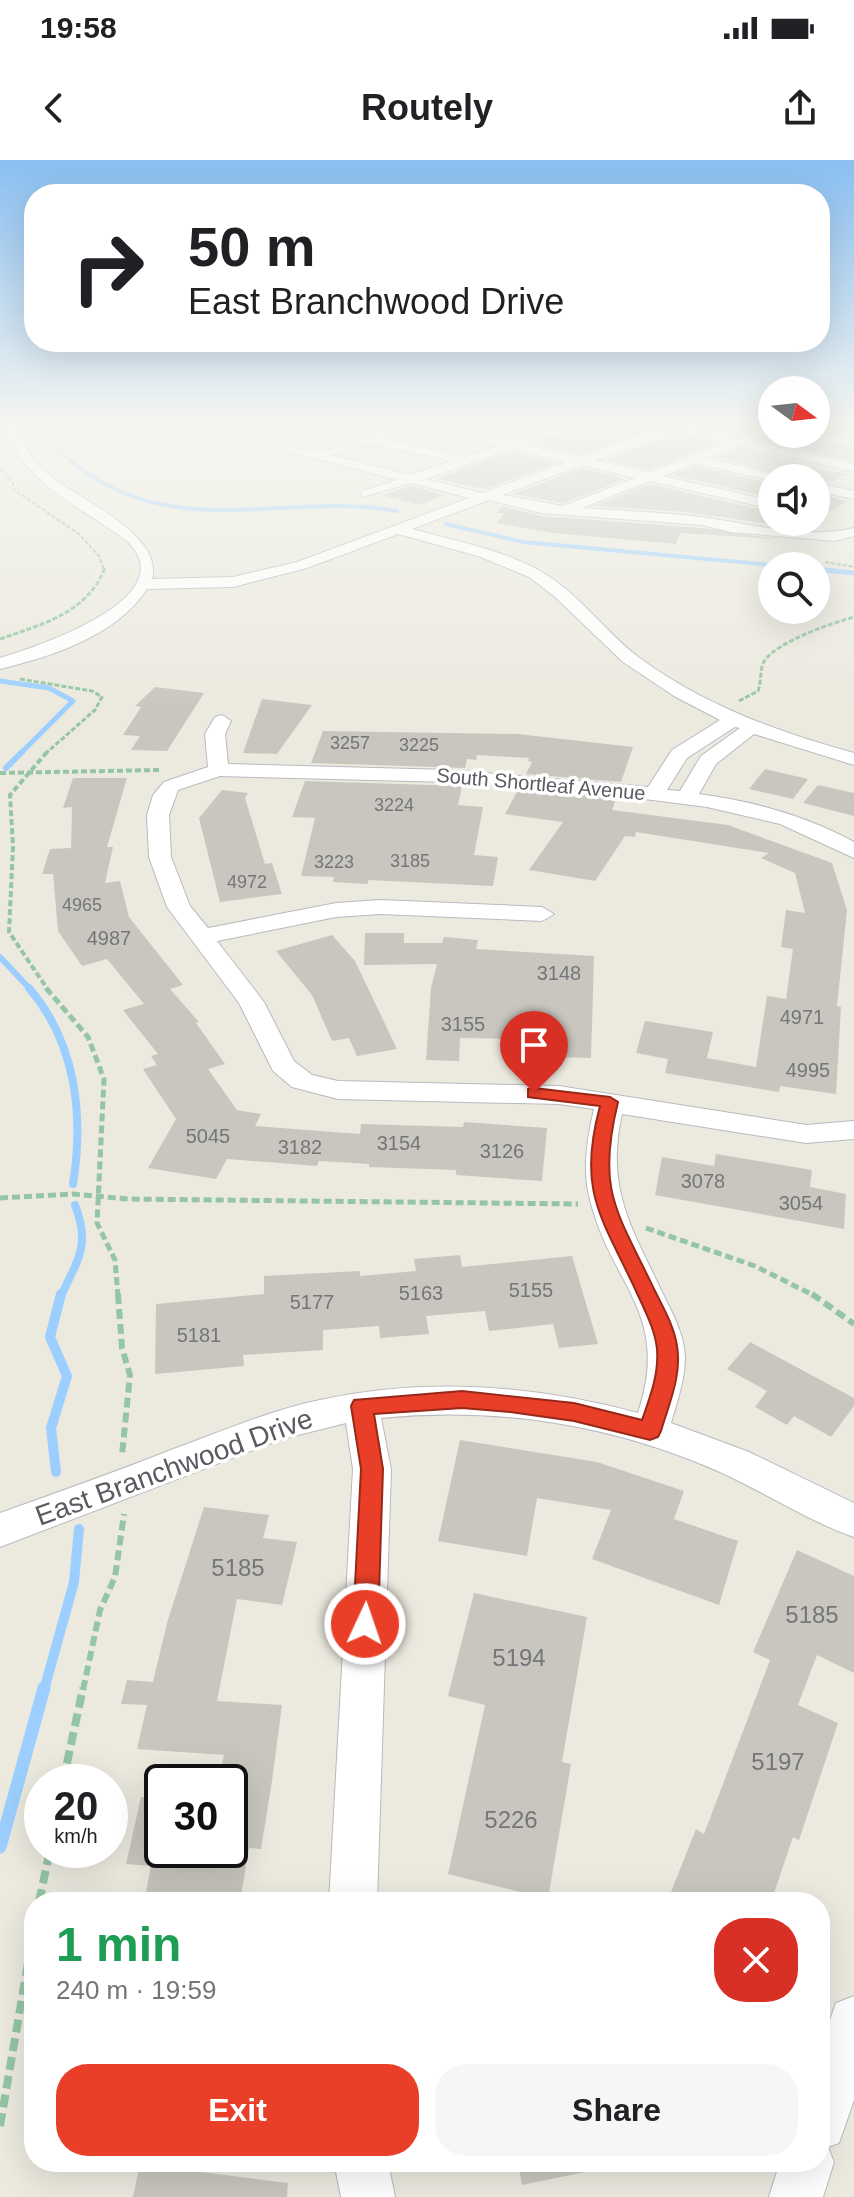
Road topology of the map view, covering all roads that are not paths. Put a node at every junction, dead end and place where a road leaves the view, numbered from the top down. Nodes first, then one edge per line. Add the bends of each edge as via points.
1 (108, 522) edge
2 (408, 522) edge
3 (706, 522) edge
4 (391, 528) junction
5 (854, 532) edge
6 (145, 584) junction
7 (0, 664) edge
8 (734, 719) junction
9 (222, 721) dead end
10 (754, 727) junction
11 (854, 759) edge
12 (218, 770) junction
13 (655, 793) junction
14 (686, 798) junction
15 (854, 851) edge
16 (542, 914) dead end
17 (200, 937) junction
18 (610, 1102) junction
19 (854, 1130) edge
20 (361, 1406) junction
21 (650, 1431) junction
22 (854, 1521) edge
23 (0, 1530) edge
24 (353, 1892) edge
25 (854, 2021) edge
26 (830, 2094) edge
27 (363, 2172) edge
28 (804, 2172) edge
29 (368, 2197) edge
30 (796, 2197) edge

1 - 6 street via 143,551
2 - 4 street
3 - 5 street via 824,536
4 - 6 street via 302,565 233,582
4 - 8 street via 530,572 571,599 650,675
6 - 7 street via 103,622
8 - 10 street
8 - 13 street via 679,754
9 - 12 street via 215,734
10 - 11 street
10 - 14 street via 708,760
12 - 13 street, South Shortleaf Avenue via 450,776
12 - 17 street via 171,786 158,815 164,872
13 - 14 street, South Shortleaf Avenue
14 - 15 street, South Shortleaf Avenue via 787,819
16 - 17 street via 336,910
17 - 18 street via 251,1002 283,1065 302,1081 338,1090 510,1091
18 - 19 street via 806,1134
18 - 21 street via 598,1145 598,1177 605,1206 660,1321 667,1348 666,1378
20 - 21 street, East Branchwood Drive via 462,1400 533,1405
20 - 23 street, East Branchwood Drive via 271,1428
20 - 24 street via 372,1469
21 - 22 street, East Branchwood Drive via 737,1463
25 - 26 street
27 - 29 street
28 - 30 street

